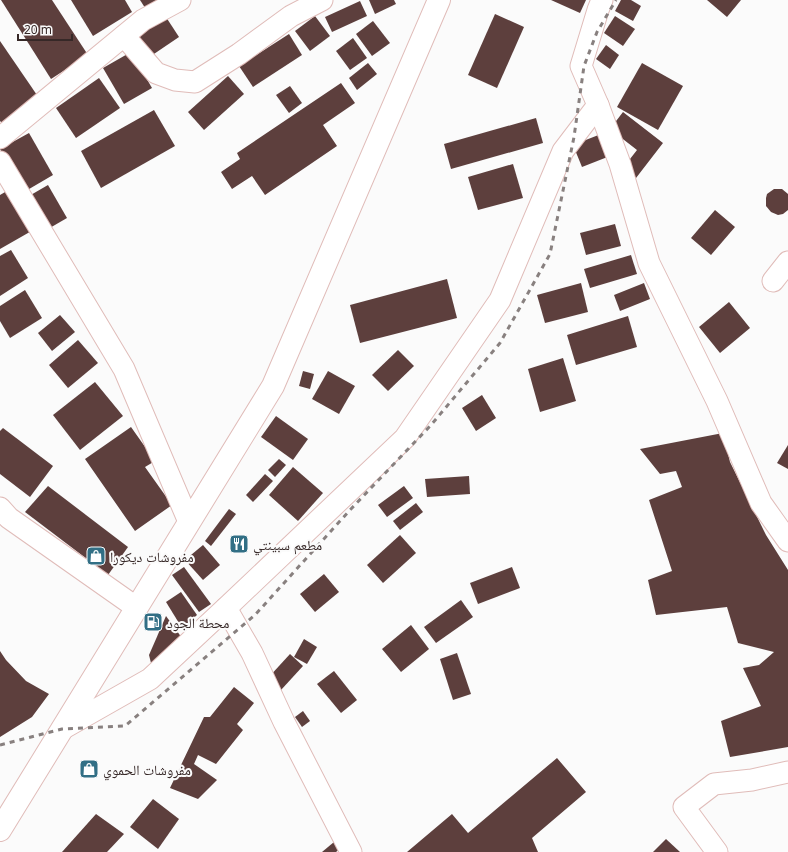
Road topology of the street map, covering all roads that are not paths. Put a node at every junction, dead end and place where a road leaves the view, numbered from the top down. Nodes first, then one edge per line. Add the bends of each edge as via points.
1 (180, 0) edge
2 (322, 0) edge
3 (439, 0) edge
4 (602, 0) edge
5 (124, 36) junction
6 (598, 105) junction
7 (0, 138) edge
8 (0, 162) edge
9 (788, 262) edge
10 (773, 281) dead end
11 (0, 508) edge
12 (189, 522) junction
13 (788, 541) edge
14 (137, 608) junction
15 (226, 608) junction
16 (62, 729) junction
17 (788, 772) edge
18 (0, 830) edge
19 (351, 852) edge
20 (717, 852) edge

1 - 5 street via 143,20
2 - 5 street via 291,16 195,82 175,80 156,74
3 - 12 main road via 273,386
4 - 6 street via 581,66
5 - 7 street
6 - 13 street via 620,164 649,263 717,401 761,503
6 - 15 street via 563,151 500,300 405,438
8 - 12 street via 124,369
9 - 10 street
11 - 14 street via 9,518
12 - 14 main road
14 - 16 main road
15 - 16 street via 150,679
15 - 19 street via 252,653 284,722
16 - 18 main road
17 - 20 street via 752,780 714,784 684,807

